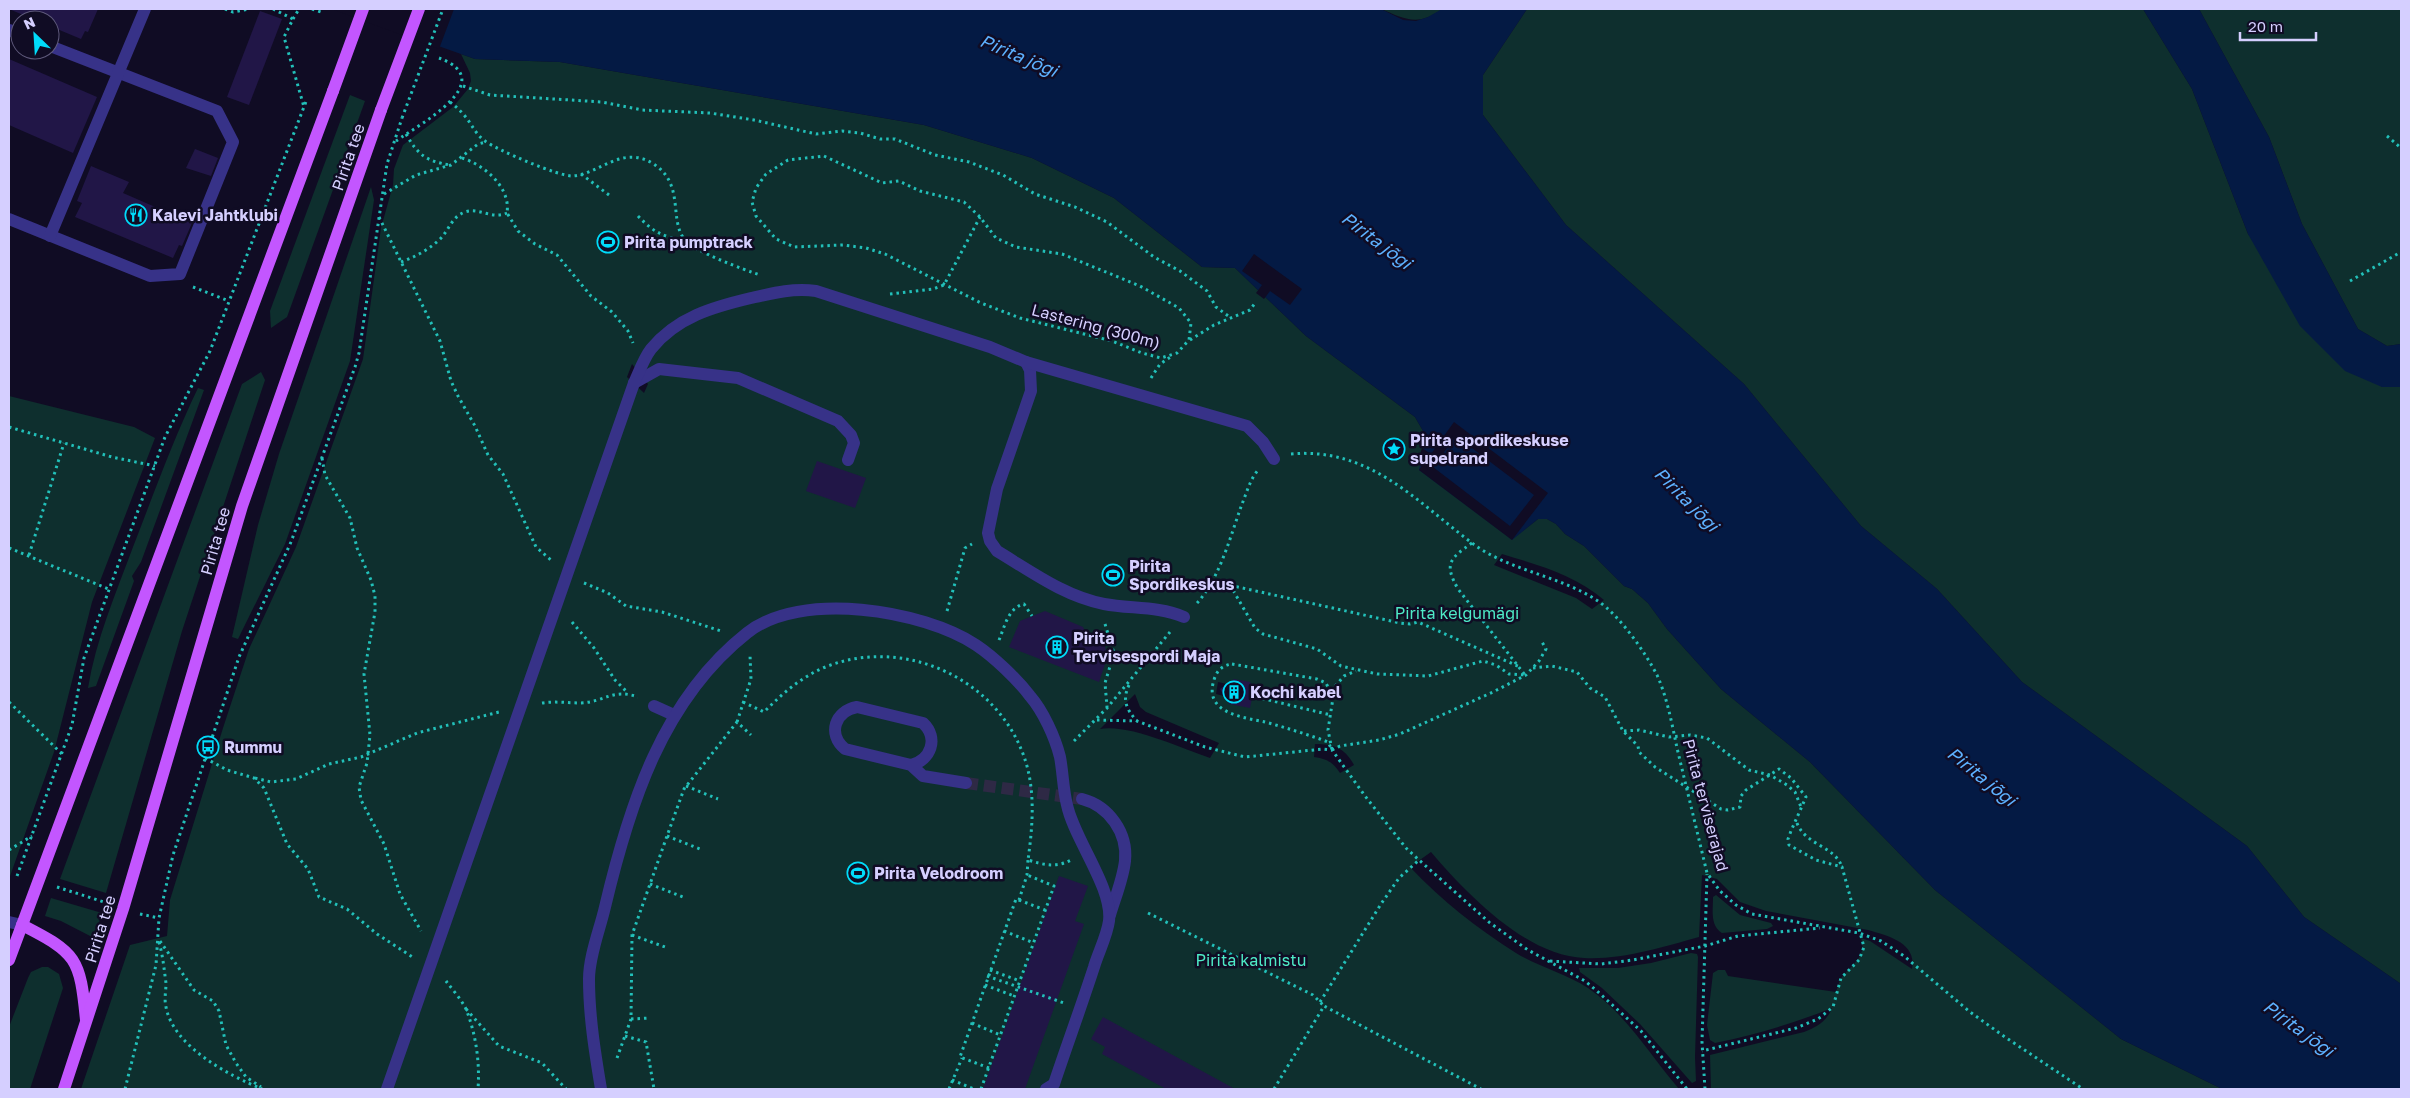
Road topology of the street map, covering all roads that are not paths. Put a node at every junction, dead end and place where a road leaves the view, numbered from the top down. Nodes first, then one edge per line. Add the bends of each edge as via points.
1 (145, 9) edge
2 (363, 9) edge
3 (419, 9) edge
4 (60, 50) edge
5 (118, 73) junction
6 (9, 218) edge
7 (50, 236) junction
8 (1026, 362) junction
9 (634, 383) junction
10 (1274, 459) road end
11 (848, 460) dead end
12 (1184, 617) road end
13 (654, 706) dead end
14 (674, 716) junction
15 (910, 765) junction
16 (966, 783) tunnel mouth
17 (1082, 799) tunnel mouth
18 (1109, 920) junction
19 (9, 922) edge
20 (22, 925) junction
21 (9, 960) edge
22 (86, 1025) junction
23 (1054, 1088) edge
24 (64, 1089) edge
25 (387, 1089) edge
26 (600, 1089) edge

1 - 5 street
2 - 20 main road, bridge
3 - 22 main road, Pirita tee, bridge via 242,506
4 - 5 street
5 - 7 street
5 - 7 street via 217,112 234,142 180,274 150,276
6 - 7 street
8 - 9 street via 990,347 816,291 788,290 728,303 680,322 650,350
8 - 10 street via 1247,426
8 - 12 street via 1030,370 1031,391 997,489 988,533 990,541 997,551 1065,593 1105,604 1162,610
9 - 11 street via 659,369 738,378 838,421 854,443
9 - 25 street
13 - 14 street
14 - 18 street via 702,678 748,632 778,617 829,608 890,615 954,633 991,656 1031,696 1046,722 1059,754 1067,806 1102,889
14 - 26 street via 652,757 631,813 589,976
15 - 15 street via 845,749 834,730 837,719 857,707 923,723 931,735 931,749 923,760
15 - 16 street via 923,776
17 - 18 street via 1106,811 1118,827 1124,845 1125,864
18 - 23 street
19 - 20 street
20 - 21 main road
20 - 22 main road via 58,944 72,956 83,991
22 - 24 main road, Pirita tee

